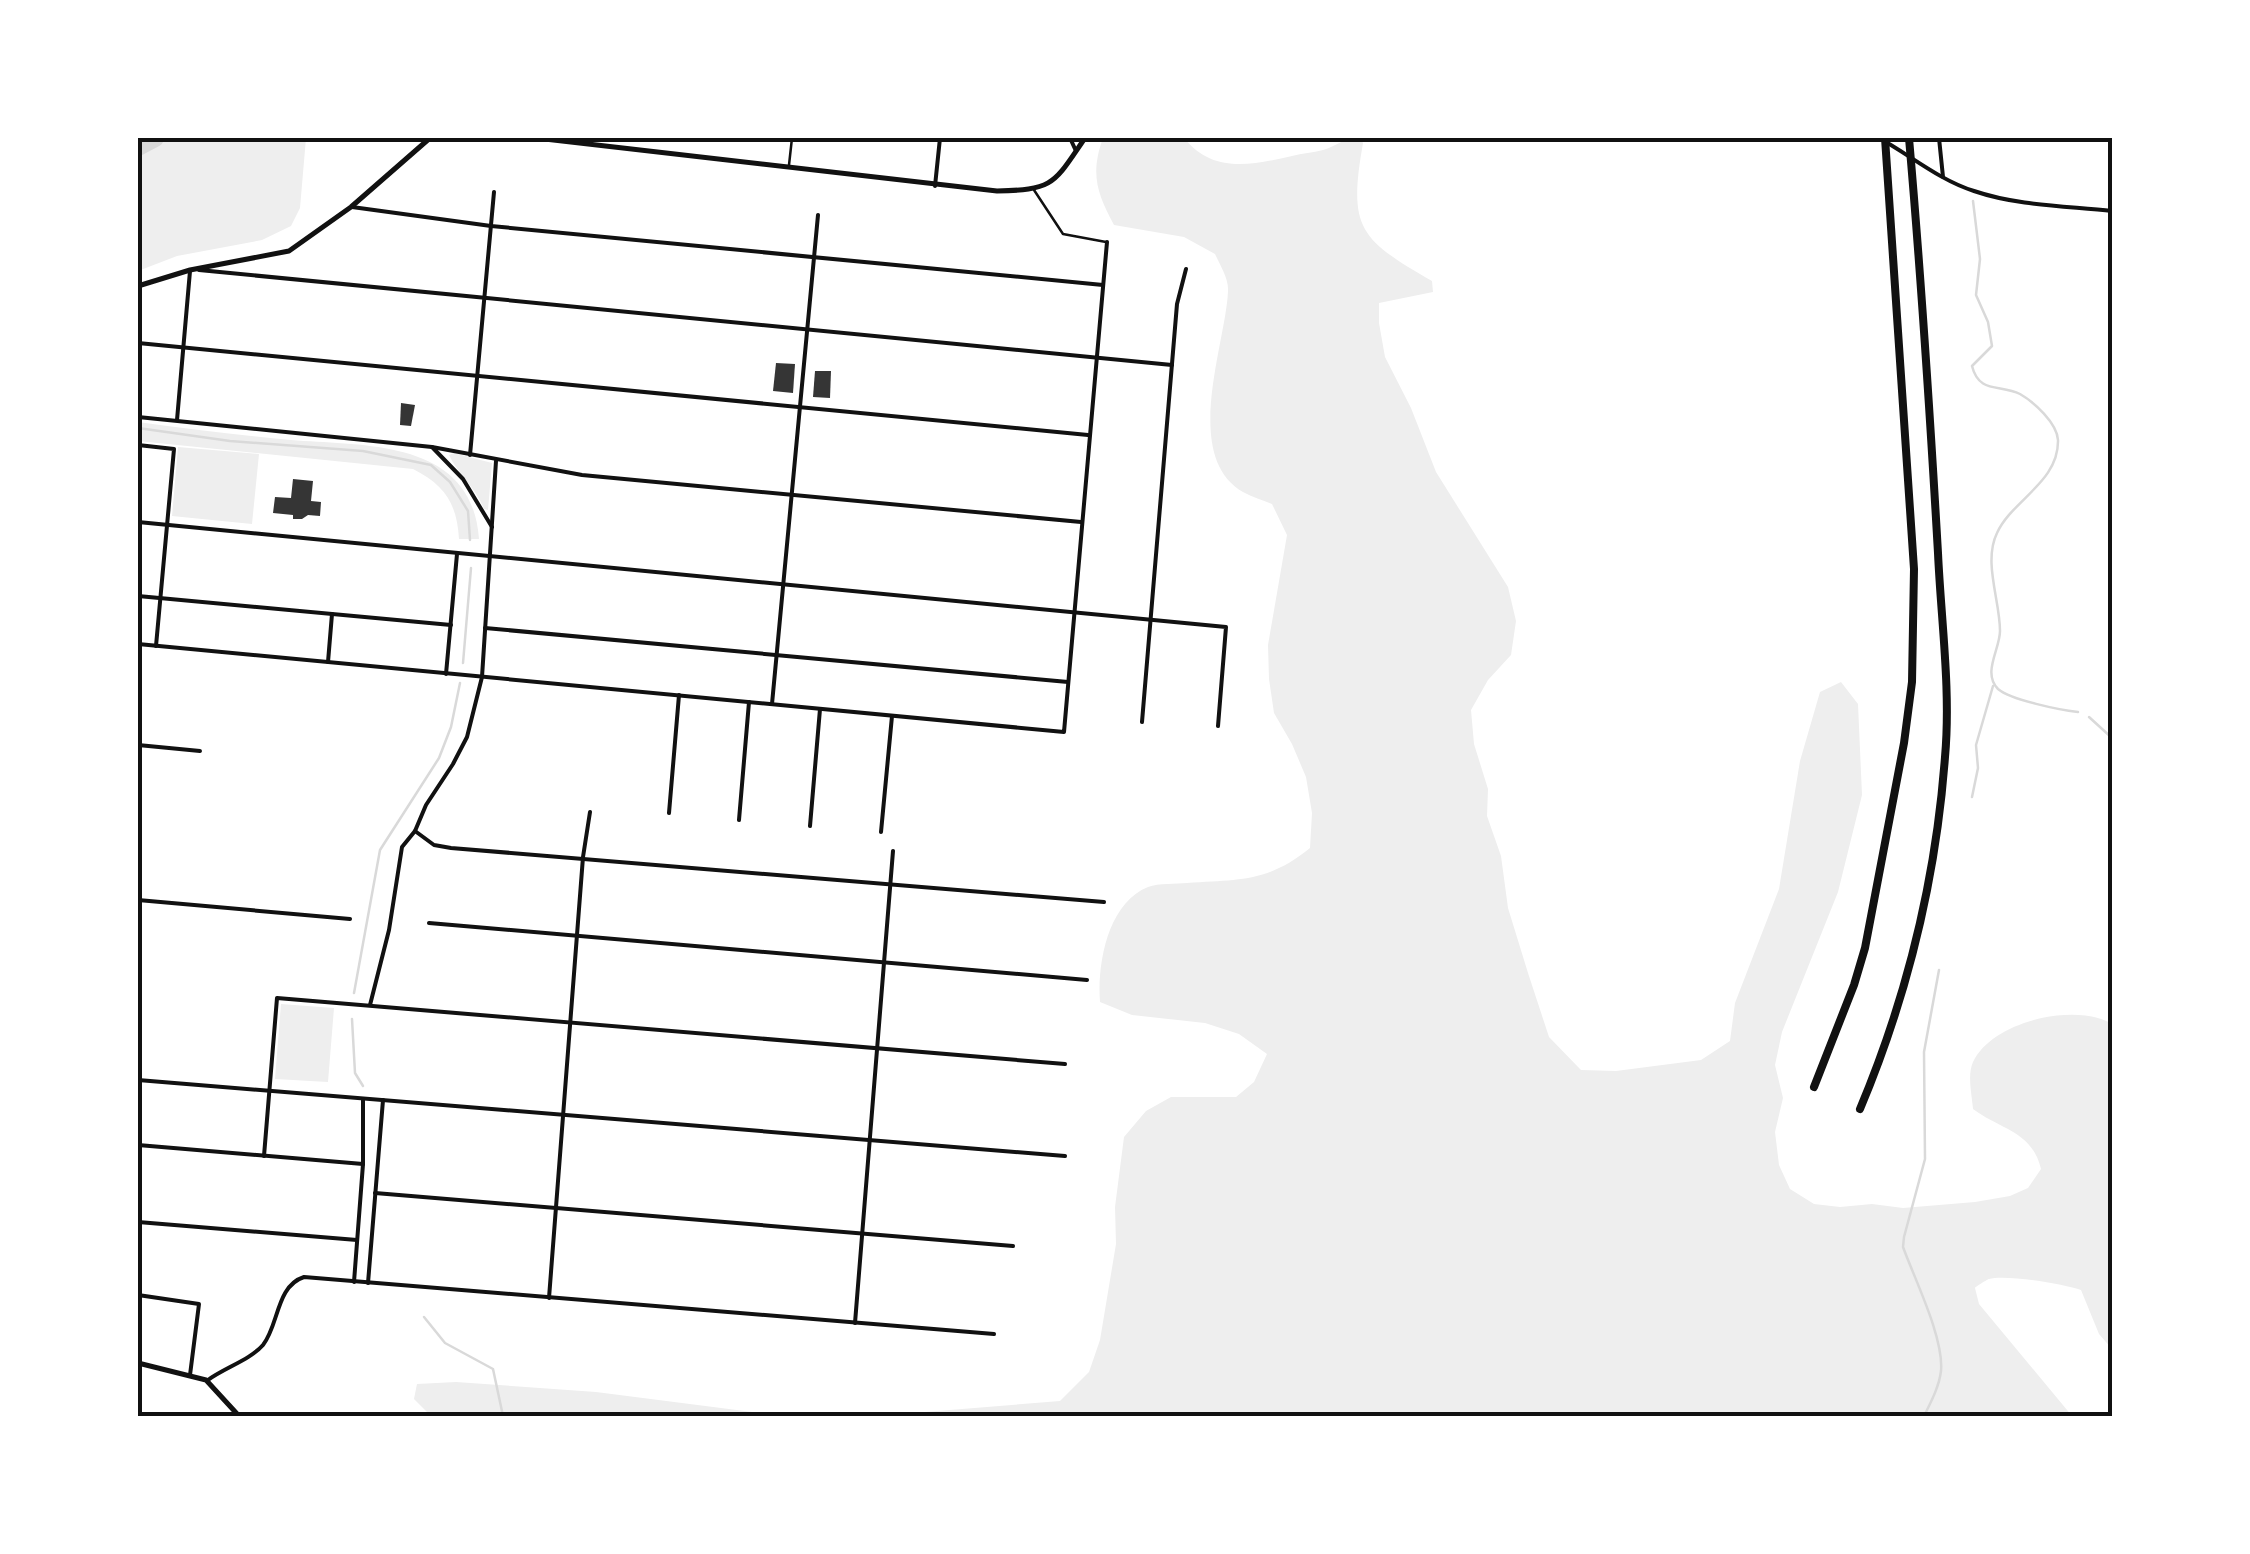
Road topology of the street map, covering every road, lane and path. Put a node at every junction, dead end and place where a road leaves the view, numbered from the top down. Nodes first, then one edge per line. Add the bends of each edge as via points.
1 (430, 138) edge
2 (536, 138) edge
3 (792, 138) edge
4 (940, 138) edge
5 (1070, 138) edge
6 (1085, 138) edge
7 (1882, 138) edge
8 (1908, 138) edge
9 (1939, 138) edge
10 (1076, 150) junction
11 (789, 167) junction
12 (1942, 177) junction
13 (935, 186) junction
14 (1034, 190) junction
15 (494, 192) dead end
16 (351, 206) junction
17 (2112, 211) edge
18 (818, 215) dead end
19 (490, 226) junction
20 (1107, 242) joint
21 (814, 256) junction
22 (190, 270) junction
23 (1186, 270) dead end
24 (1104, 284) junction
25 (138, 286) edge
26 (484, 298) junction
27 (807, 329) junction
28 (138, 344) edge
29 (183, 348) junction
30 (1097, 357) junction
31 (1172, 364) junction
32 (477, 376) junction
33 (800, 407) junction
34 (138, 416) edge
35 (177, 420) junction
36 (1090, 435) junction
37 (138, 446) edge
38 (432, 447) junction
39 (470, 455) junction
40 (496, 461) junction
41 (792, 495) junction
42 (138, 522) edge
43 (1083, 522) junction
44 (166, 524) junction
45 (492, 526) junction
46 (458, 553) junction
47 (490, 556) junction
48 (783, 584) junction
49 (138, 596) edge
50 (160, 598) junction
51 (1075, 612) junction
52 (332, 614) junction
53 (1150, 620) junction
54 (451, 625) junction
55 (485, 628) junction
56 (138, 644) edge
57 (156, 646) junction
58 (776, 655) junction
59 (328, 662) junction
60 (446, 674) junction
61 (482, 677) junction
62 (1069, 682) junction
63 (679, 696) junction
64 (749, 702) junction
65 (772, 704) junction
66 (820, 709) junction
67 (892, 716) junction
68 (1142, 722) dead end
69 (1218, 726) dead end
70 (138, 745) edge
71 (200, 752) dead end
72 (590, 812) dead end
73 (669, 813) dead end
74 (740, 820) dead end
75 (810, 826) dead end
76 (415, 831) junction
77 (881, 832) dead end
78 (893, 851) dead end
79 (583, 857) junction
80 (890, 884) junction
81 (138, 900) edge
82 (1104, 902) dead end
83 (350, 920) dead end
84 (429, 923) dead end
85 (577, 936) junction
86 (884, 962) junction
87 (1087, 980) dead end
88 (370, 1005) junction
89 (570, 1022) junction
90 (877, 1048) junction
91 (1065, 1064) dead end
92 (138, 1080) edge
93 (1814, 1087) dead end
94 (269, 1090) junction
95 (363, 1098) junction
96 (382, 1100) junction
97 (1860, 1109) dead end
98 (563, 1115) junction
99 (870, 1140) junction
100 (138, 1145) edge
101 (264, 1156) junction
102 (1066, 1156) dead end
103 (363, 1164) junction
104 (376, 1193) junction
105 (556, 1208) junction
106 (138, 1222) edge
107 (862, 1234) junction
108 (357, 1240) junction
109 (1013, 1246) dead end
110 (354, 1282) junction
111 (368, 1283) junction
112 (138, 1295) edge
113 (548, 1298) junction
114 (855, 1322) junction
115 (994, 1334) dead end
116 (138, 1363) edge
117 (190, 1374) junction
118 (206, 1380) junction
119 (239, 1416) edge

1 - 16 street
2 - 11 street
3 - 11 lane
4 - 13 street
5 - 10 street
6 - 10 street
7 - 12 street
7 - 93 highway via 1913,552 1912,682 1865,948
8 - 97 highway via 1932,439 1946,756 1924,907 1889,1037
9 - 12 street
10 - 14 street via 1054,182
11 - 13 street
12 - 17 street via 2006,200
13 - 14 street
14 - 20 lane via 1064,234
15 - 19 street
16 - 19 street
16 - 22 street via 289,251
18 - 21 street
19 - 21 street
19 - 26 street
20 - 24 street
21 - 24 street
21 - 27 street
22 - 25 street
22 - 26 street
22 - 29 street
23 - 31 street
24 - 30 street
26 - 27 street
26 - 32 street
27 - 30 street
27 - 33 street
28 - 29 street
29 - 32 street
29 - 35 street
30 - 31 street
30 - 36 street
31 - 53 street
32 - 33 street
32 - 39 street
33 - 36 street
33 - 41 street
34 - 35 street
35 - 38 street
36 - 43 street
37 - 44 street via 174,448
38 - 39 street
38 - 45 street via 464,480
39 - 40 street
40 - 41 street
40 - 45 street
41 - 43 street
41 - 48 street
42 - 44 street
43 - 51 street
44 - 46 street
44 - 50 street
45 - 47 street
46 - 47 street
46 - 54 street
47 - 48 street
47 - 55 street
48 - 51 street
48 - 58 street
49 - 50 street
50 - 52 street
50 - 57 street
51 - 53 street
51 - 62 street
52 - 54 street
52 - 59 street
53 - 68 street
53 - 69 street via 1226,627
54 - 60 street
55 - 58 street
55 - 61 street
56 - 57 street
57 - 59 street
58 - 62 street
58 - 65 street
59 - 60 street
60 - 61 street
61 - 63 street
61 - 76 street via 467,736
62 - 67 street via 1064,732
63 - 64 street
63 - 73 street
64 - 65 street
64 - 74 street
65 - 66 street
66 - 67 street
66 - 75 street
67 - 77 street
70 - 71 street
72 - 79 street
76 - 79 street via 450,848
76 - 88 street via 402,848
78 - 80 street
79 - 80 street
79 - 85 street
80 - 82 street
80 - 86 street
81 - 83 street
84 - 85 street
85 - 86 street
85 - 89 street
86 - 87 street
86 - 90 street
88 - 89 street
88 - 94 street via 277,998
89 - 90 street
89 - 98 street
90 - 91 street
90 - 99 street
92 - 94 street
94 - 95 street
94 - 101 street
95 - 96 street
95 - 103 street
96 - 98 street
96 - 104 street
98 - 99 street
98 - 105 street
99 - 102 street
99 - 107 street
100 - 101 street
101 - 103 street
103 - 108 street
104 - 105 street
104 - 111 street
105 - 107 street
105 - 113 street
106 - 108 street
107 - 109 street
107 - 114 street
108 - 110 street
110 - 111 street
110 - 118 street via 297,1279 261,1346
111 - 113 street
112 - 117 street via 199,1304
113 - 114 street
114 - 115 street
116 - 117 street
117 - 118 street
118 - 119 street

